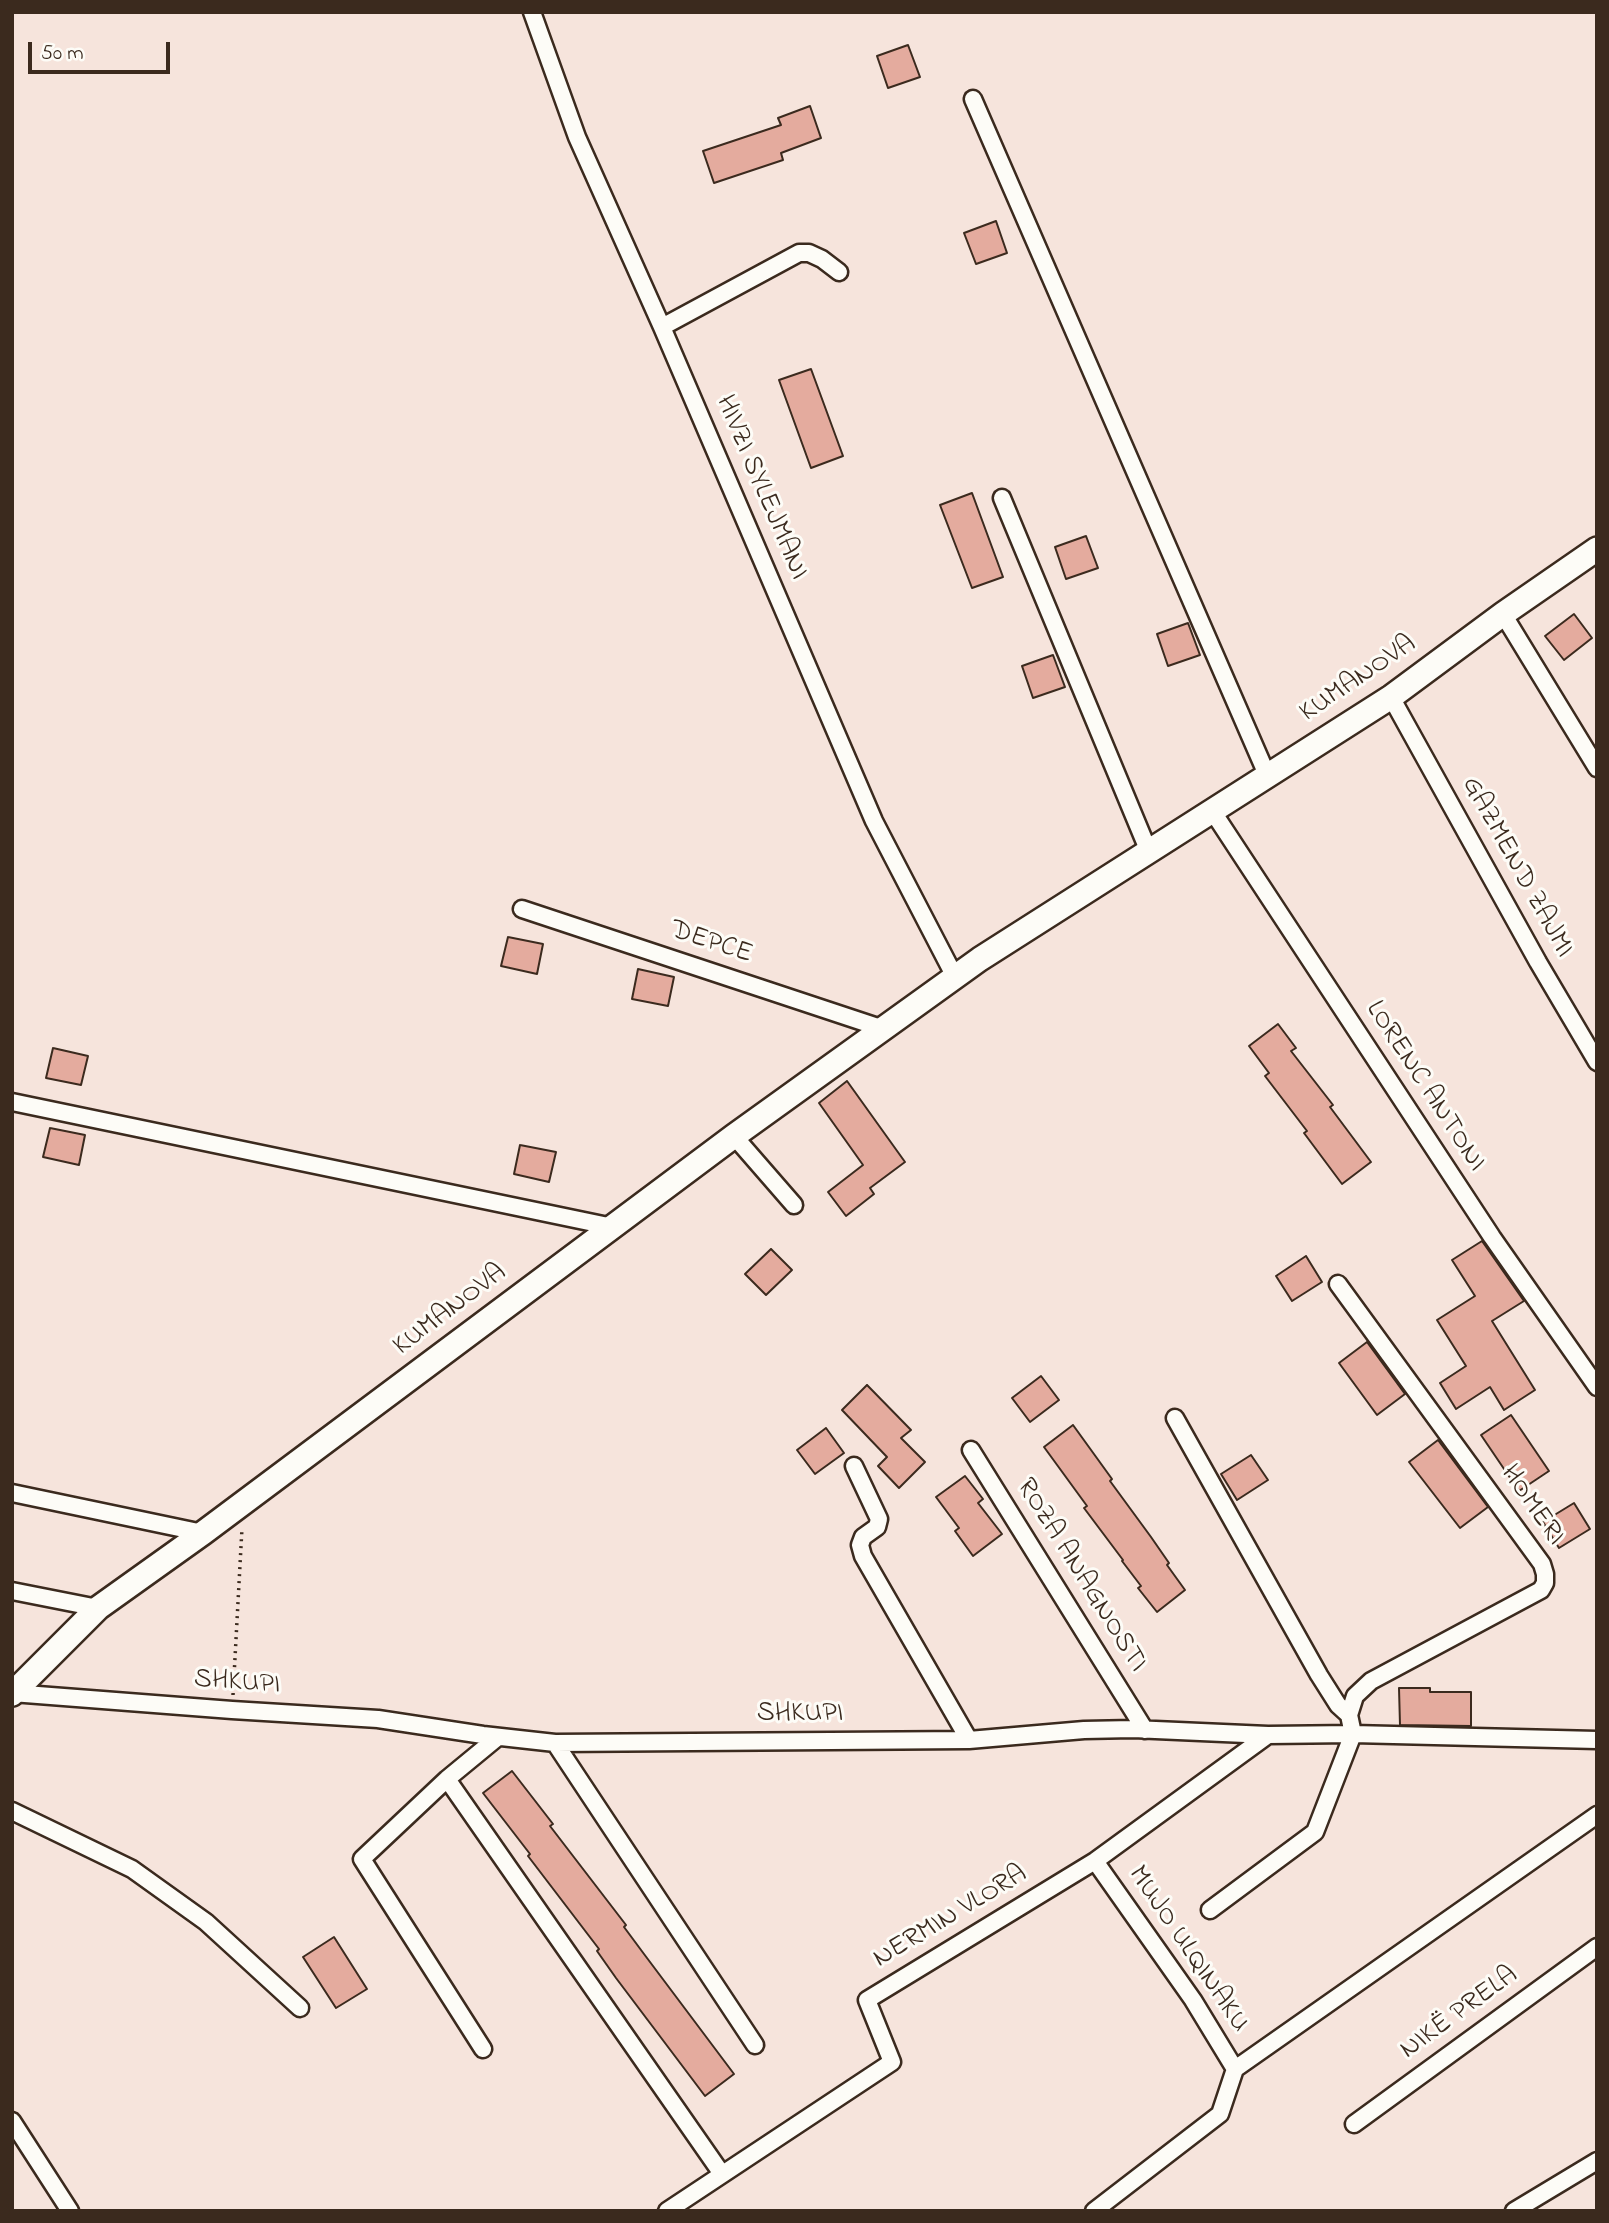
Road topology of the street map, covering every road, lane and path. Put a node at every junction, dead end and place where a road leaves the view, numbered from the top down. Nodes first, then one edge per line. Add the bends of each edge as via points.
1 (537, 14) edge
2 (973, 99) dead end
3 (839, 272) dead end
4 (662, 327) junction
5 (1002, 498) dead end
6 (1597, 549) edge
7 (1503, 614) junction
8 (1391, 697) junction
9 (1597, 768) edge
10 (1268, 776) junction
11 (1213, 812) junction
12 (1149, 852) junction
13 (522, 909) dead end
14 (955, 977) junction
15 (884, 1029) junction
16 (1597, 1062) edge
17 (12, 1102) edge
18 (734, 1136) junction
19 (794, 1205) dead end
20 (613, 1227) junction
21 (1338, 1284) dead end
22 (1597, 1387) edge
23 (1175, 1418) dead end
24 (971, 1450) dead end
25 (855, 1466) dead end
26 (12, 1493) edge
27 (244, 1502) junction
28 (202, 1533) junction
29 (12, 1591) edge
30 (98, 1608) junction
31 (13, 1693) edge
32 (232, 1710) junction
33 (1349, 1715) junction
34 (1145, 1730) junction
35 (1353, 1734) junction
36 (1268, 1735) junction
37 (498, 1737) junction
38 (969, 1740) junction
39 (1597, 1740) edge
40 (555, 1743) junction
41 (447, 1779) junction
42 (12, 1811) edge
43 (1597, 1815) edge
44 (1095, 1861) junction
45 (1210, 1910) dead end
46 (1597, 1947) edge
47 (300, 2008) dead end
48 (755, 2045) dead end
49 (483, 2049) dead end
50 (1235, 2069) junction
51 (12, 2121) edge
52 (1354, 2124) dead end
53 (1597, 2161) edge
54 (722, 2174) junction
55 (70, 2211) edge
56 (667, 2211) edge
57 (1094, 2211) edge
58 (1514, 2211) edge

1 - 4 street, HIVZI SYLEJMANI via 577,136
2 - 10 street
3 - 4 street via 822,259 799,253
4 - 14 street, HIVZI SYLEJMANI via 874,821
5 - 12 street
6 - 7 main road, KUMANOVA
7 - 8 main road, KUMANOVA
7 - 9 street
8 - 10 main road, KUMANOVA
8 - 16 street, GAZMEND ZAJMI
10 - 11 main road, KUMANOVA
11 - 12 main road, KUMANOVA
11 - 22 street, LORENC ANTONI via 1492,1237
12 - 14 main road, KUMANOVA
13 - 15 street, DEPCE
14 - 15 main road, KUMANOVA
15 - 18 main road, KUMANOVA
17 - 20 street
18 - 19 street
18 - 20 main road, KUMANOVA
20 - 27 main road, KUMANOVA
21 - 33 street, HOMERI via 1545,1574 1541,1590 1371,1681 1355,1696
23 - 33 street via 1319,1675
24 - 34 street, ROZA ANAGNOSTI
25 - 38 street via 879,1519 877,1527 863,1537 863,1556
26 - 28 street
27 - 28 main road, KUMANOVA
27 - 32 path
28 - 30 main road, KUMANOVA
29 - 30 street
30 - 31 main road, KUMANOVA
31 - 32 street, SHKUPI
32 - 37 street, SHKUPI via 378,1719
33 - 35 street
34 - 36 street, SHKUPI
34 - 38 street, SHKUPI
35 - 36 street, SHKUPI
35 - 39 street, SHKUPI
35 - 45 street via 1315,1832
36 - 44 street, NERMIN VLORA
37 - 40 street, SHKUPI
37 - 41 street
38 - 40 street, SHKUPI
40 - 48 street
41 - 49 street via 362,1859
41 - 54 street
42 - 47 street via 132,1869 206,1922
43 - 50 street
44 - 50 street, MUJO ULQINAKU via 1193,2000
44 - 54 street, NERMIN VLORA via 867,2000 892,2062
46 - 52 street, NIKË PRELA
50 - 57 street via 1220,2114
51 - 55 street
53 - 58 street
54 - 56 street, NERMIN VLORA

